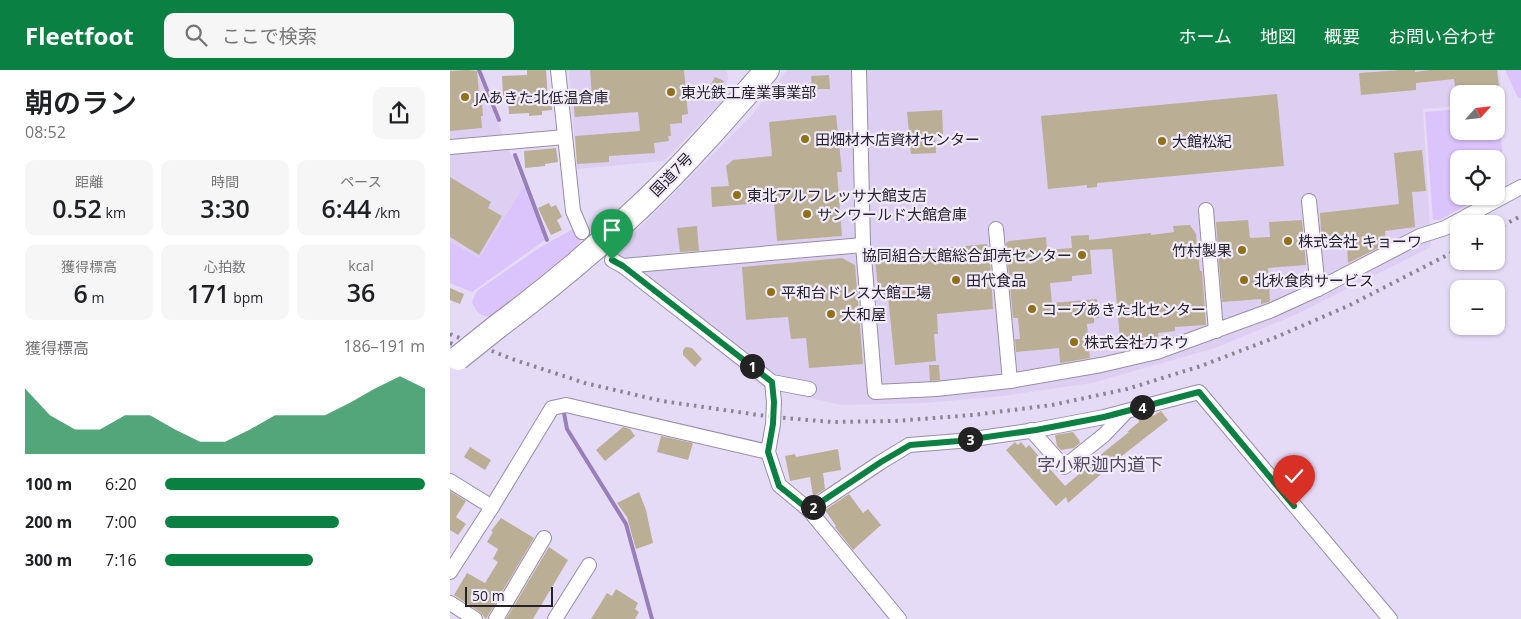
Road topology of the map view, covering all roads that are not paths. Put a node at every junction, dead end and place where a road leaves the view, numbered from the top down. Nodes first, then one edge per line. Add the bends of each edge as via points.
1 (558, 70) edge
2 (766, 70) edge
3 (860, 72) edge
4 (565, 137) junction
5 (450, 147) edge
6 (1521, 187) edge
7 (1309, 200) dead end
8 (1206, 210) dead end
9 (996, 229) dead end
10 (582, 232) dead end
11 (863, 244) junction
12 (1318, 289) junction
13 (1216, 331) junction
14 (454, 361) edge
15 (1010, 380) junction
16 (772, 382) junction
17 (810, 389) dead end
18 (1126, 411) junction
19 (1031, 430) junction
20 (768, 452) junction
21 (450, 481) edge
22 (492, 507) junction
23 (809, 510) junction
24 (544, 538) dead end
25 (589, 565) dead end
26 (450, 572) edge
27 (450, 604) edge
28 (475, 619) edge
29 (496, 619) edge
30 (555, 619) edge
31 (899, 619) edge
32 (1390, 619) edge

1 - 4 street
2 - 14 highway, 国道7号, bridge via 644,203 583,258
3 - 11 street
4 - 5 street
4 - 10 street via 573,210
6 - 12 street via 1445,228 1420,236
7 - 12 street
8 - 13 street
9 - 15 street
11 - 15 street via 875,392
11 - 16 street via 617,263
12 - 13 street
13 - 15 street via 1157,352
16 - 17 street
16 - 20 street via 773,424
18 - 19 street
18 - 19 street via 1104,435 1064,467
18 - 32 street via 1199,392
19 - 23 street via 910,445
20 - 22 street via 566,404 552,408
20 - 23 street via 779,486
21 - 22 street
22 - 26 street
23 - 31 street
24 - 29 street
25 - 30 street
27 - 28 street

